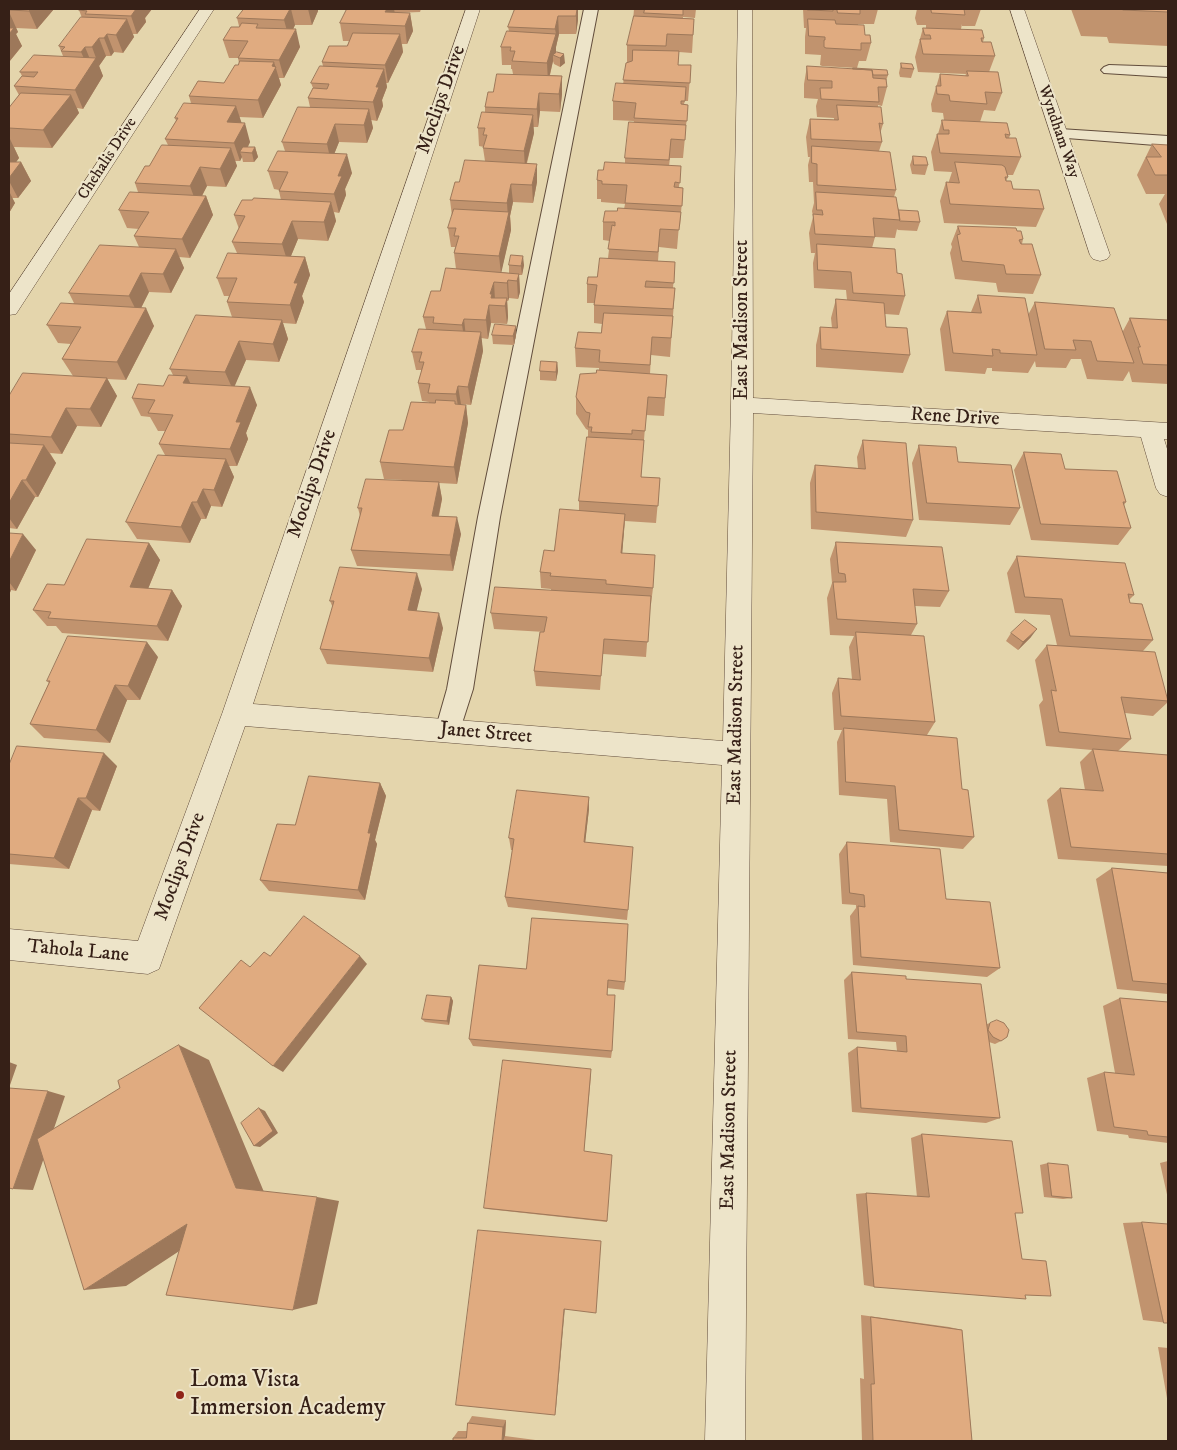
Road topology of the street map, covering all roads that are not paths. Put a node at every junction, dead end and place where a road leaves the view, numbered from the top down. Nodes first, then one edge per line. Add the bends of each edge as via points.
1 (207, 9) edge
2 (473, 9) edge
3 (591, 9) edge
4 (745, 9) edge
5 (1017, 9) edge
6 (1109, 70) dead end
7 (1168, 72) edge
8 (1060, 134) junction
9 (1168, 141) edge
10 (1100, 255) dead end
11 (9, 309) edge
12 (742, 405) junction
13 (1159, 430) edge
14 (1168, 488) edge
15 (236, 714) junction
16 (448, 731) junction
17 (736, 754) junction
18 (9, 945) edge
19 (148, 958) joint
20 (725, 1441) edge

1 - 11 street, Chehalis Drive
2 - 15 street, Moclips Drive
3 - 16 lane via 489,517 460,688
4 - 12 street, East Madison Street
5 - 8 street, Wyndham Way
6 - 7 lane
8 - 9 lane
8 - 10 street, Wyndham Way
12 - 13 street, Rene Drive
12 - 17 street, East Madison Street
13 - 14 street
15 - 16 street, Janet Street
15 - 19 street, Moclips Drive
16 - 17 street, Janet Street
17 - 20 street, East Madison Street
18 - 19 street, Tahola Lane

